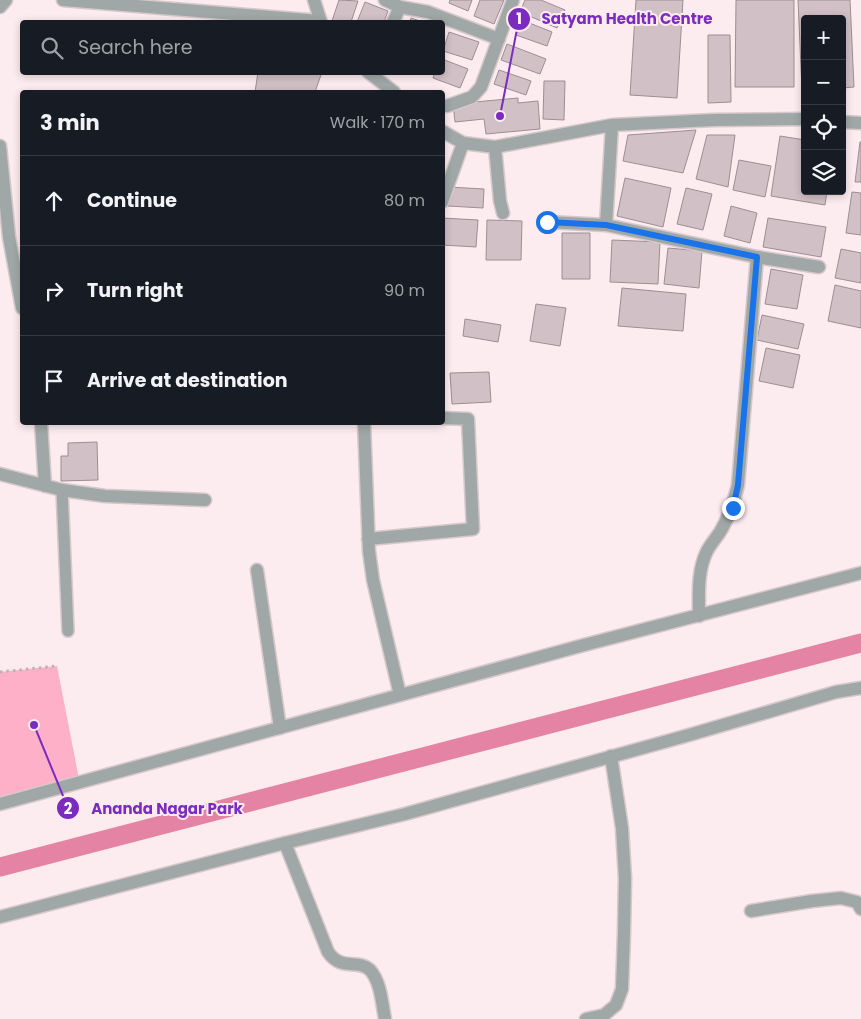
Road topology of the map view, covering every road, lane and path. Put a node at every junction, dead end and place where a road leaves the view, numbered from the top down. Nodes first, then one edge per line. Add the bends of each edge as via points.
1 (6, 0) edge
2 (63, 0) edge
3 (314, 0) edge
4 (385, 0) edge
5 (513, 0) edge
6 (0, 7) edge
7 (400, 7) junction
8 (297, 20) edge
9 (319, 20) edge
10 (394, 20) edge
11 (499, 39) junction
12 (372, 75) edge
13 (391, 90) edge
14 (448, 106) dead end
15 (801, 119) edge
16 (846, 122) edge
17 (861, 123) edge
18 (612, 125) junction
19 (445, 133) edge
20 (463, 142) junction
21 (0, 146) edge
22 (495, 147) junction
23 (445, 193) edge
24 (503, 213) dead end
25 (547, 222) dead end
26 (606, 225) junction
27 (757, 257) junction
28 (819, 268) dead end
29 (20, 294) edge
30 (445, 418) edge
31 (41, 425) edge
32 (364, 425) edge
33 (0, 474) edge
34 (45, 486) junction
35 (62, 490) junction
36 (205, 500) dead end
37 (368, 539) junction
38 (257, 570) dead end
39 (861, 573) edge
40 (699, 616) junction
41 (68, 631) dead end
42 (56, 666) dead end
43 (0, 672) edge
44 (861, 688) edge
45 (400, 695) junction
46 (280, 728) junction
47 (611, 756) junction
48 (0, 804) edge
49 (285, 843) junction
50 (861, 909) edge
51 (751, 911) dead end
52 (0, 917) edge
53 (385, 1019) edge
54 (586, 1019) edge

1 - 6 street
2 - 8 street
3 - 9 street
4 - 7 street
5 - 11 street
7 - 10 street
7 - 11 street via 428,12
11 - 14 street via 481,87 472,97
12 - 13 street
15 - 18 street
16 - 17 street
18 - 22 street
18 - 26 street
19 - 20 street
20 - 22 street
20 - 23 street
21 - 29 street via 9,237
22 - 24 street
25 - 26 street
26 - 27 street
27 - 28 street
27 - 40 street via 738,485 733,508 707,552 701,570
30 - 37 street via 468,419 473,529
31 - 34 street
32 - 37 street
33 - 34 street
34 - 35 street
35 - 36 street via 105,496
35 - 41 lane
37 - 45 street via 373,580
38 - 46 street
39 - 40 street
40 - 45 street
42 - 43 path
44 - 47 street via 836,692
45 - 46 street
46 - 48 street
47 - 49 street via 404,814
47 - 54 street via 622,828 622,989 616,1005 604,1015
49 - 52 street
49 - 53 street via 328,952 343,964 369,969 380,991
50 - 51 street via 857,902 841,898

